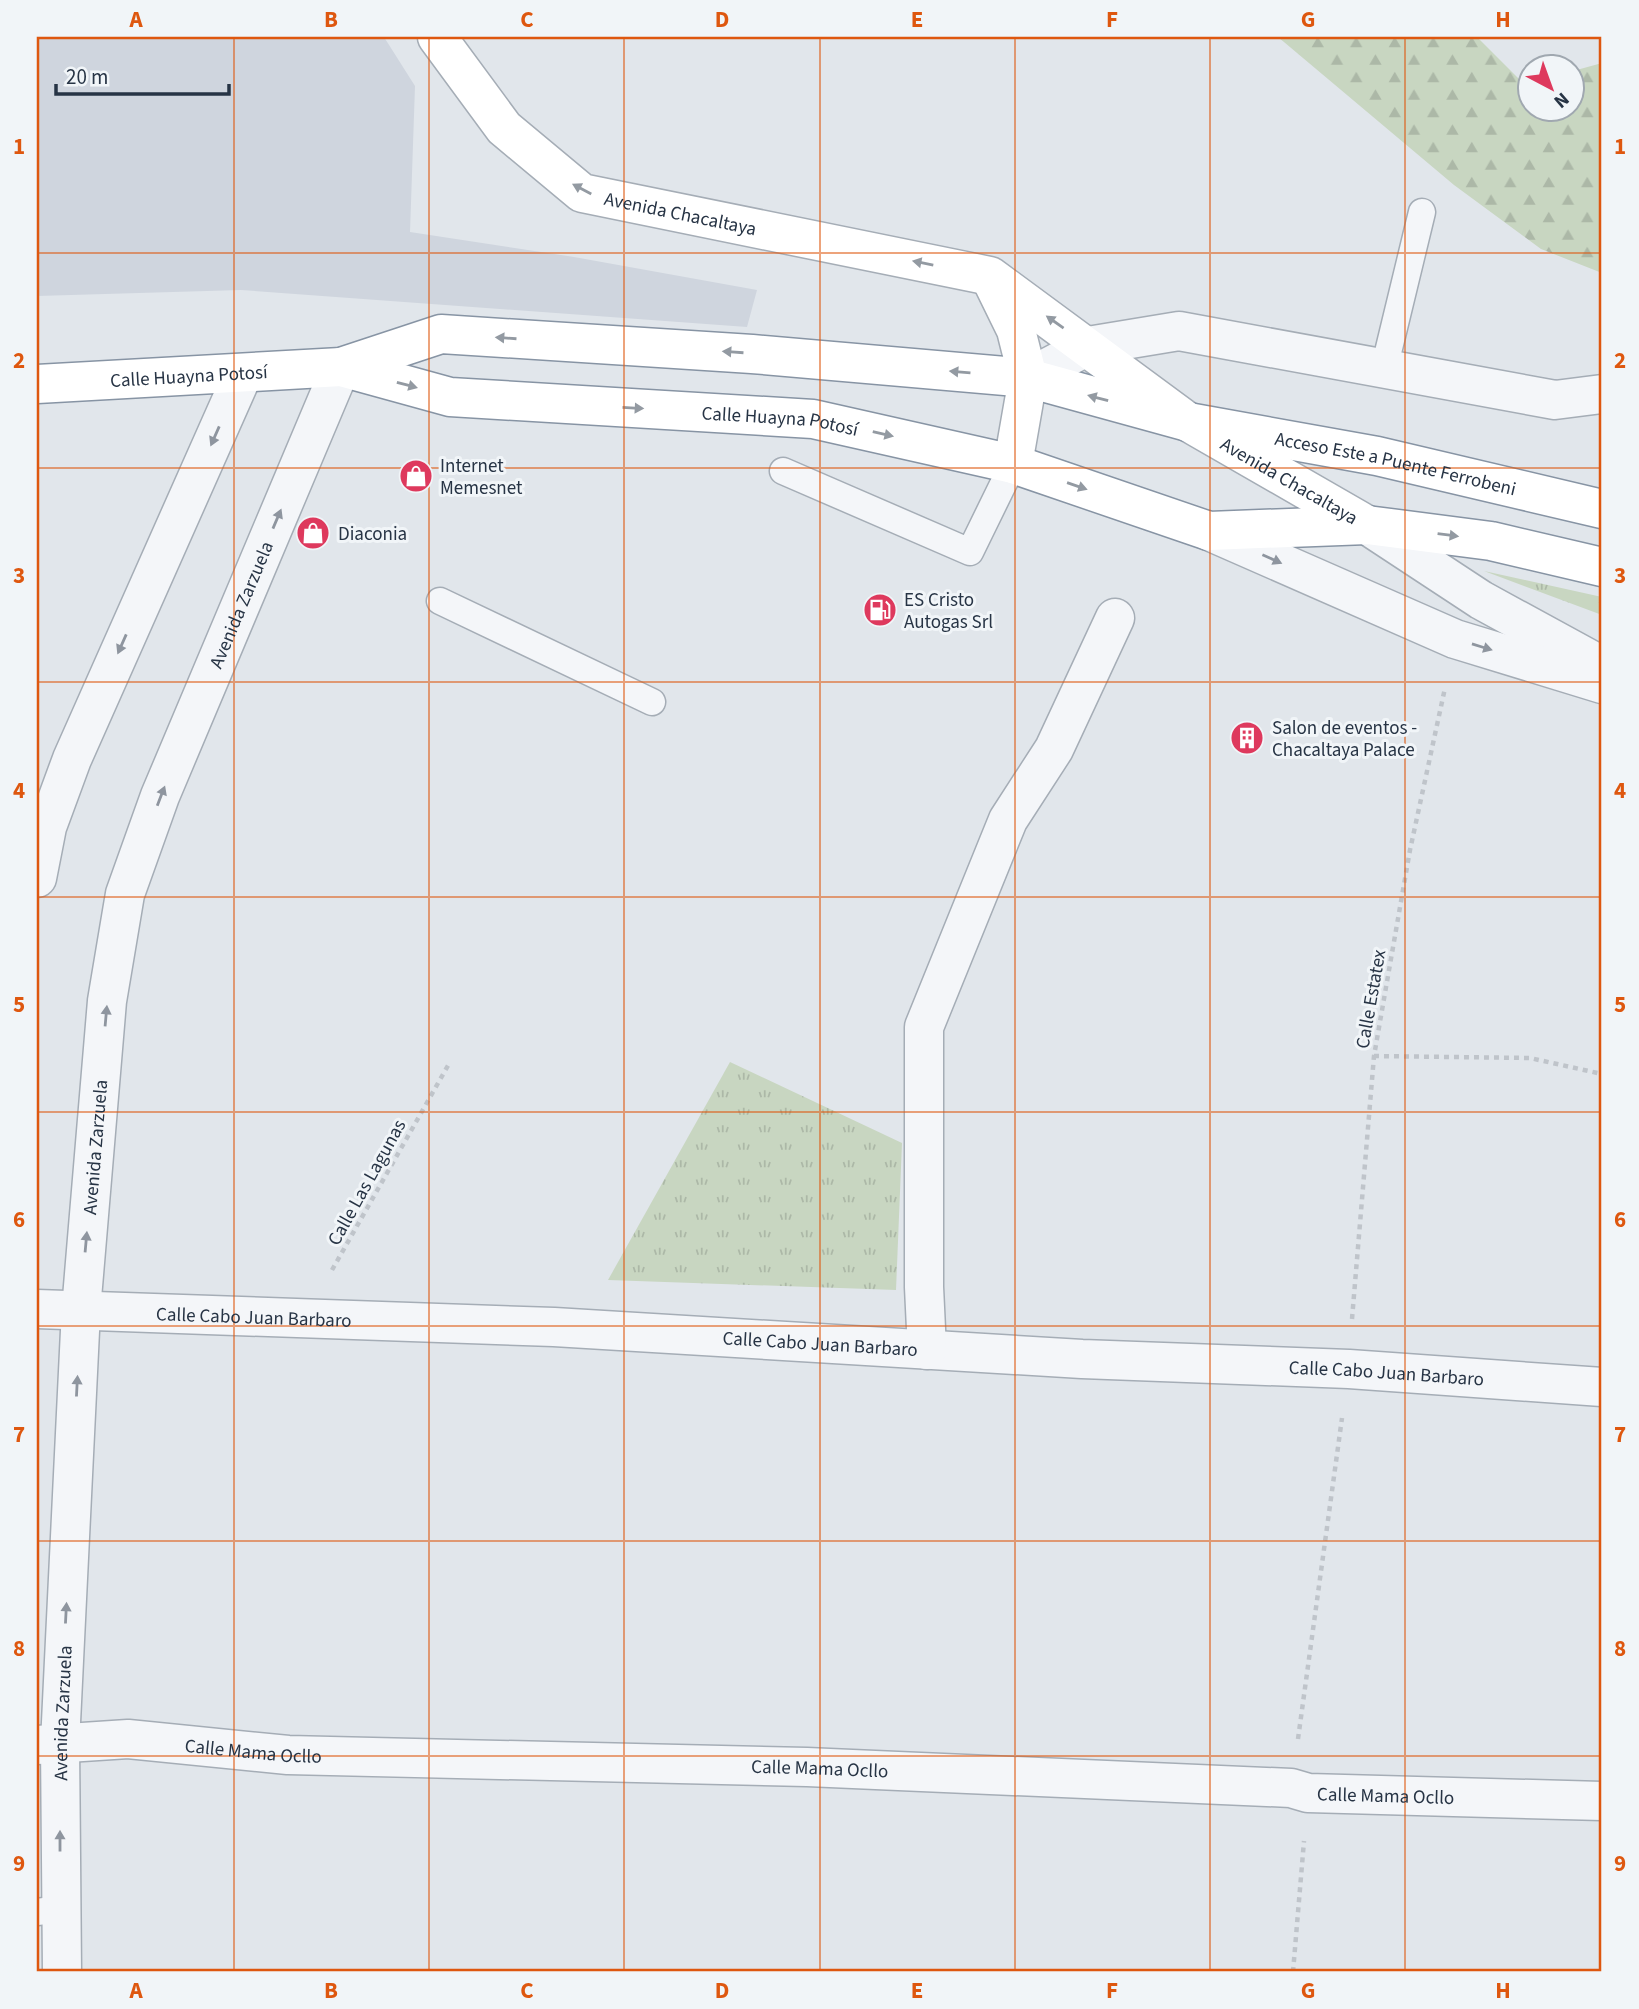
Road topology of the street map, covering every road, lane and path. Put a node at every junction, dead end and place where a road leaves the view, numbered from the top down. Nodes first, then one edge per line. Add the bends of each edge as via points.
1 (437, 37) edge
2 (1422, 212) dead end
3 (990, 276) junction
4 (1088, 346) junction
5 (341, 367) junction
6 (1384, 369) junction
7 (243, 374) junction
8 (1028, 379) junction
9 (37, 384) edge
10 (1602, 394) edge
11 (1188, 422) junction
12 (1013, 464) junction
13 (783, 471) dead end
14 (1602, 509) edge
15 (1367, 525) junction
16 (1209, 531) junction
17 (1602, 567) edge
18 (440, 601) dead end
19 (1115, 618) dead end
20 (1455, 639) junction
21 (1602, 666) edge
22 (1602, 684) edge
23 (652, 702) dead end
24 (37, 878) edge
25 (1374, 1056) junction
26 (450, 1062) dead end
27 (1602, 1074) edge
28 (37, 1309) edge
29 (81, 1310) junction
30 (306, 1317) junction
31 (928, 1350) junction
32 (1349, 1369) junction
33 (1602, 1387) edge
34 (48, 1744) edge
35 (1300, 1791) junction
36 (1602, 1801) edge
37 (48, 1910) edge
38 (62, 1972) edge
39 (1293, 1972) edge

3 -> 1 main road, Avenida Chacaltaya via 582,193 504,128
2 - 6 lane
4 -> 3 main road, Avenida Chacaltaya
3 - 8 main road via 1016,330
4 - 6 street via 1179,331
4 - 8 street
4 - 11 main road, Avenida Chacaltaya
5 - 7 main road, Calle Huayna Potosí
8 -> 5 main road, Calle Huayna Potosí via 752,354 441,334
5 -> 12 main road, Calle Huayna Potosí via 450,397 813,419
29 -> 5 street, Avenida Zarzuela via 107,1001 125,894 160,796
6 - 10 street via 1555,400
7 - 9 main road, Calle Huayna Potosí
7 -> 24 street via 72,759 47,827
11 -> 8 main road, Calle Huayna Potosí
8 - 12 main road
11 - 14 main road, Acceso Este a Puente Ferrobeni via 1377,456
11 - 15 main road, Avenida Chacaltaya
12 - 13 lane via 970,552
12 -> 16 main road, Calle Huayna Potosí
15 - 16 main road
15 -> 17 main road via 1491,541
15 - 21 street, Avenida Chacaltaya via 1481,600
16 -> 20 street
18 - 23 lane
19 - 31 street via 1054,749 1008,820 924,1027
20 -> 22 street
20 - 25 path, Calle Estatex via 1410,850
25 - 27 path via 1530,1058
25 - 32 path, Calle Estatex
26 - 30 path, Calle Las Lagunas
28 - 29 street, Calle Cabo Juan Barbaro
29 - 30 street, Calle Cabo Juan Barbaro
34 -> 29 street, Avenida Zarzuela
30 - 31 street, Calle Cabo Juan Barbaro
31 - 32 street, Calle Cabo Juan Barbaro
32 - 33 street, Calle Cabo Juan Barbaro
32 - 35 path, Calle Estatex
34 - 35 street, Calle Mama Ocllo via 128,1739 288,1755 781,1766
37 -> 34 street, Avenida Zarzuela
35 - 36 street, Calle Mama Ocllo
35 - 39 path, Calle Estatex
37 - 38 street, Avenida Zarzuela

